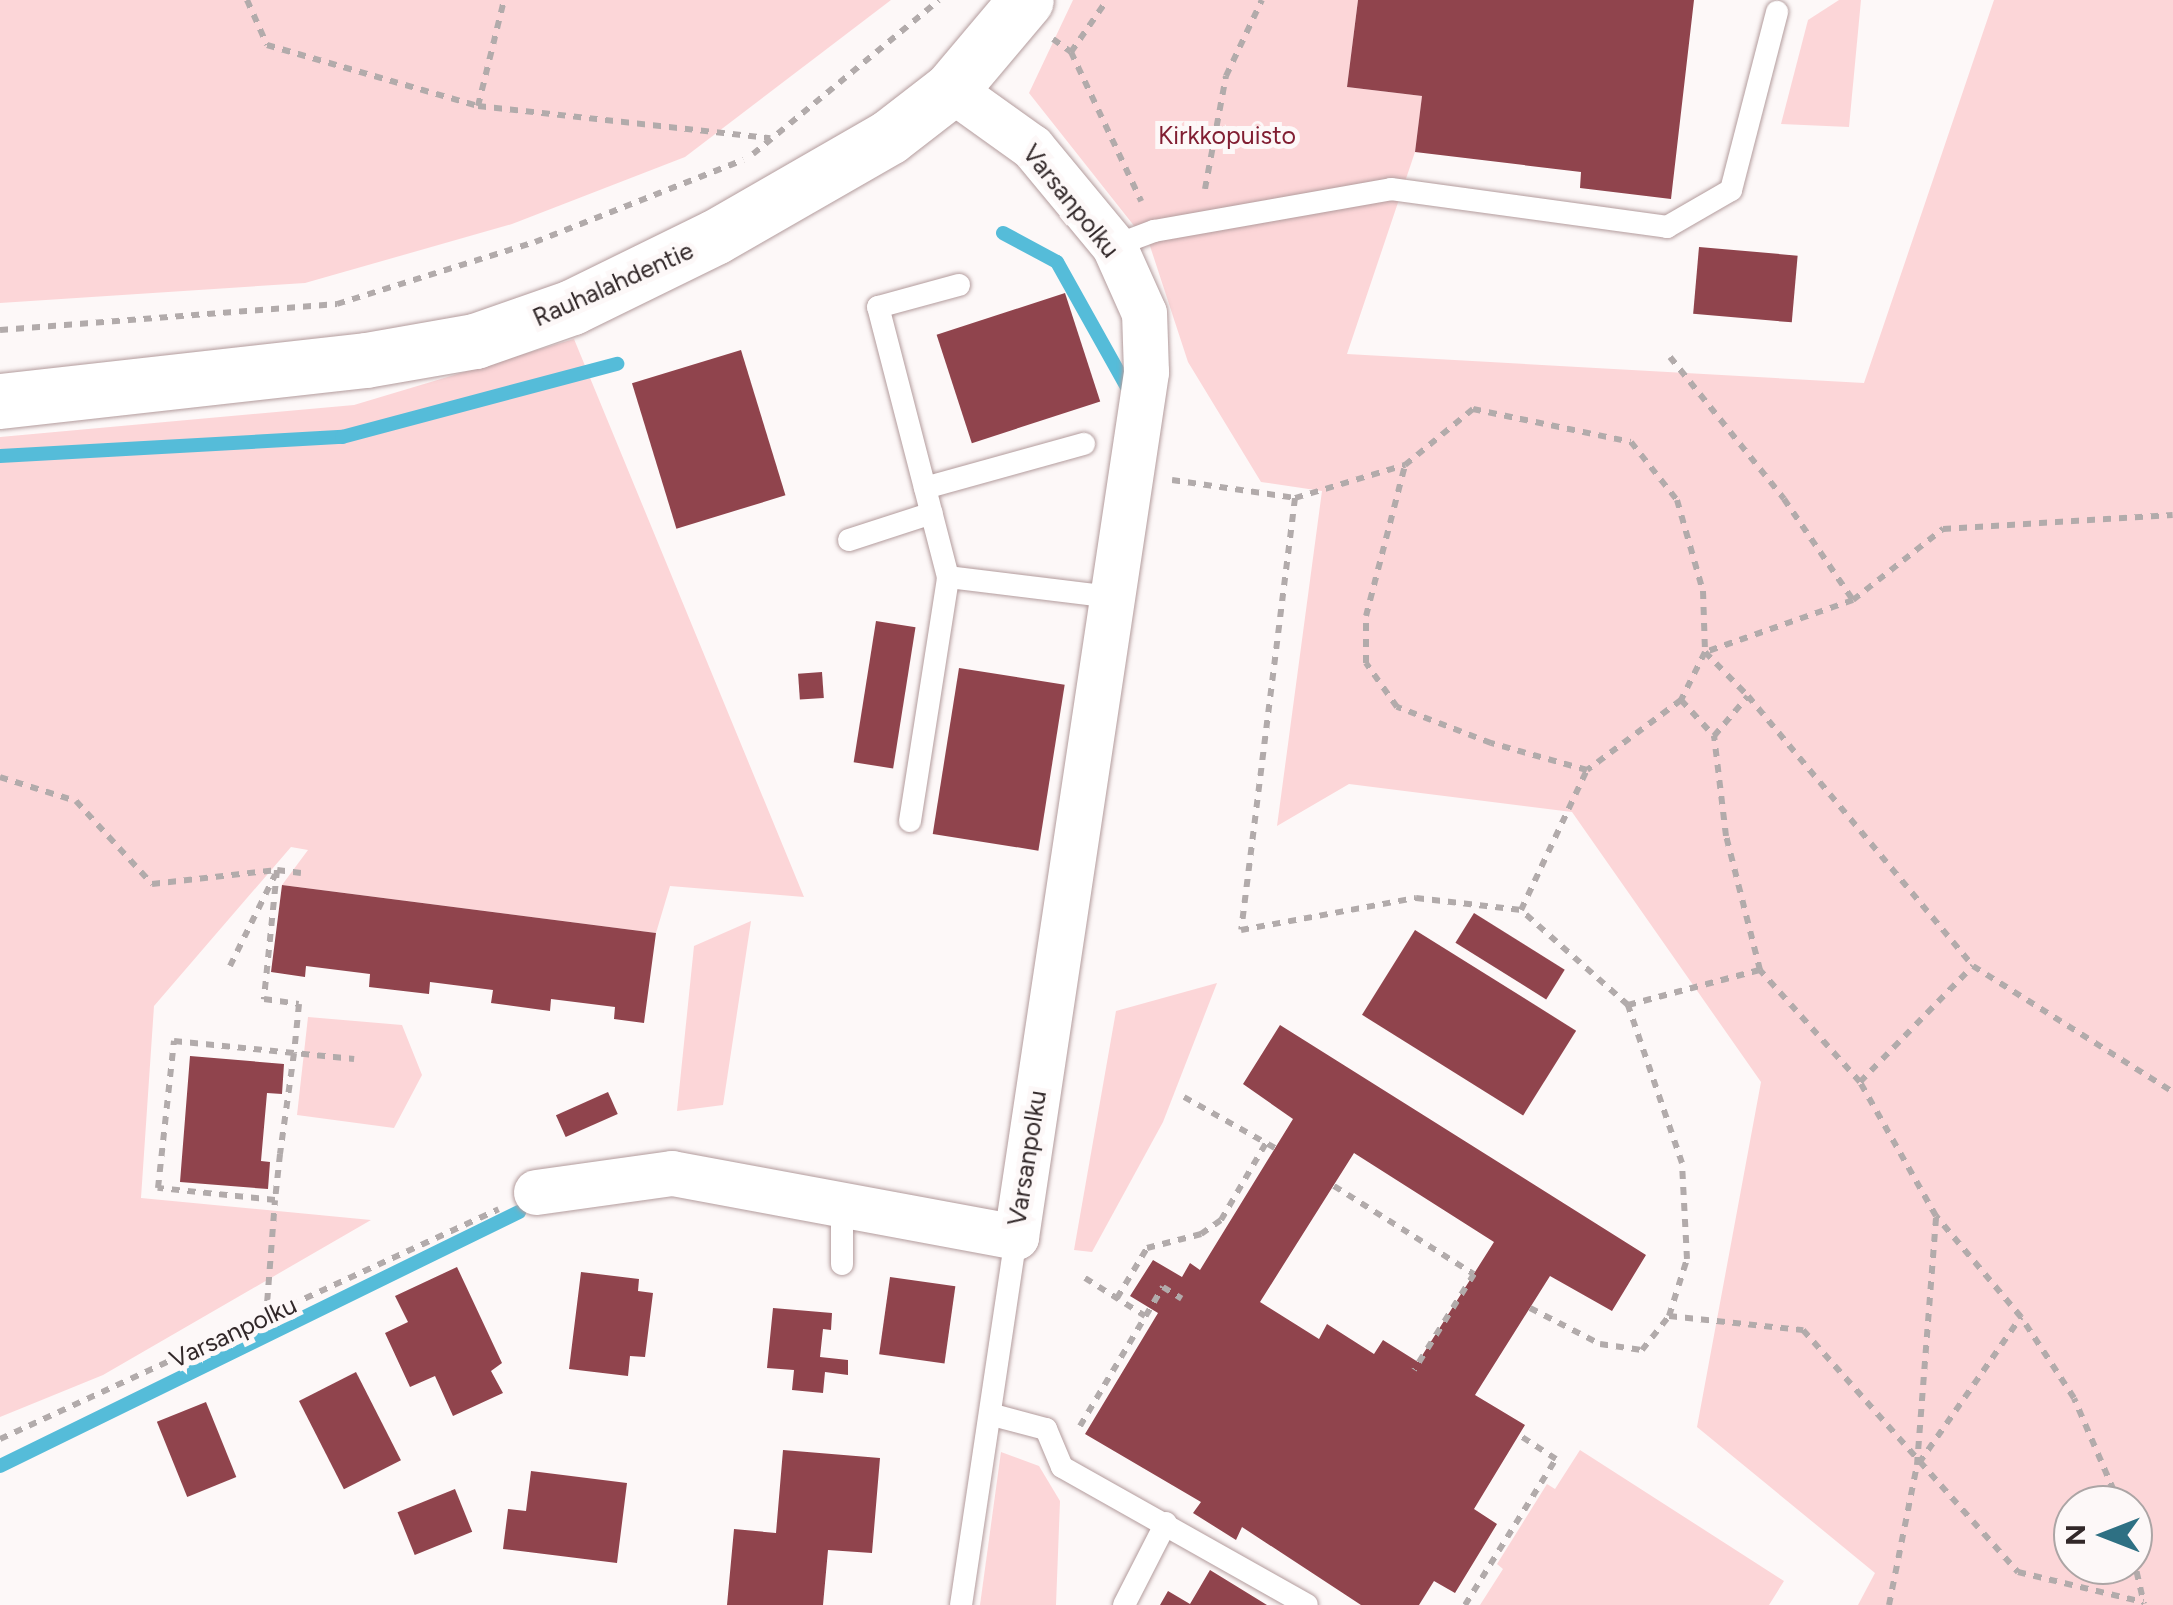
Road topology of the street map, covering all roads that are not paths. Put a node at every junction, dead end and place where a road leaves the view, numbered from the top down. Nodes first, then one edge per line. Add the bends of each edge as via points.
1 (1022, 6) edge
2 (1777, 12) dead end
3 (951, 89) junction
4 (1134, 238) junction
5 (960, 285) dead end
6 (0, 401) edge
7 (1084, 444) dead end
8 (925, 488) junction
9 (932, 514) junction
10 (849, 540) dead end
11 (948, 577) junction
12 (1112, 597) junction
13 (910, 821) dead end
14 (536, 1192) road end
15 (842, 1206) junction
16 (1016, 1238) junction
17 (842, 1264) dead end
18 (992, 1414) junction
19 (1166, 1523) junction
20 (960, 1605) edge
21 (1124, 1605) edge
22 (1307, 1605) edge

1 - 3 main road, Rauhalahdentie
2 - 4 lane via 1731,190 1667,226 1391,189
3 - 4 street, Varsanpolku via 1032,147
3 - 6 main road, Rauhalahdentie via 889,137 715,237 572,307 474,340 146,389
4 - 12 street, Varsanpolku via 1146,372
5 - 8 lane via 878,307
7 - 8 lane
8 - 9 lane
9 - 10 lane
9 - 11 lane
11 - 12 lane
11 - 13 lane
12 - 16 street, Varsanpolku
14 - 15 street, Varsanpolku via 672,1173
15 - 16 street, Varsanpolku
15 - 17 lane
16 - 18 lane
18 - 19 lane via 1046,1429 1060,1462
18 - 20 lane
19 - 21 lane
19 - 22 lane

